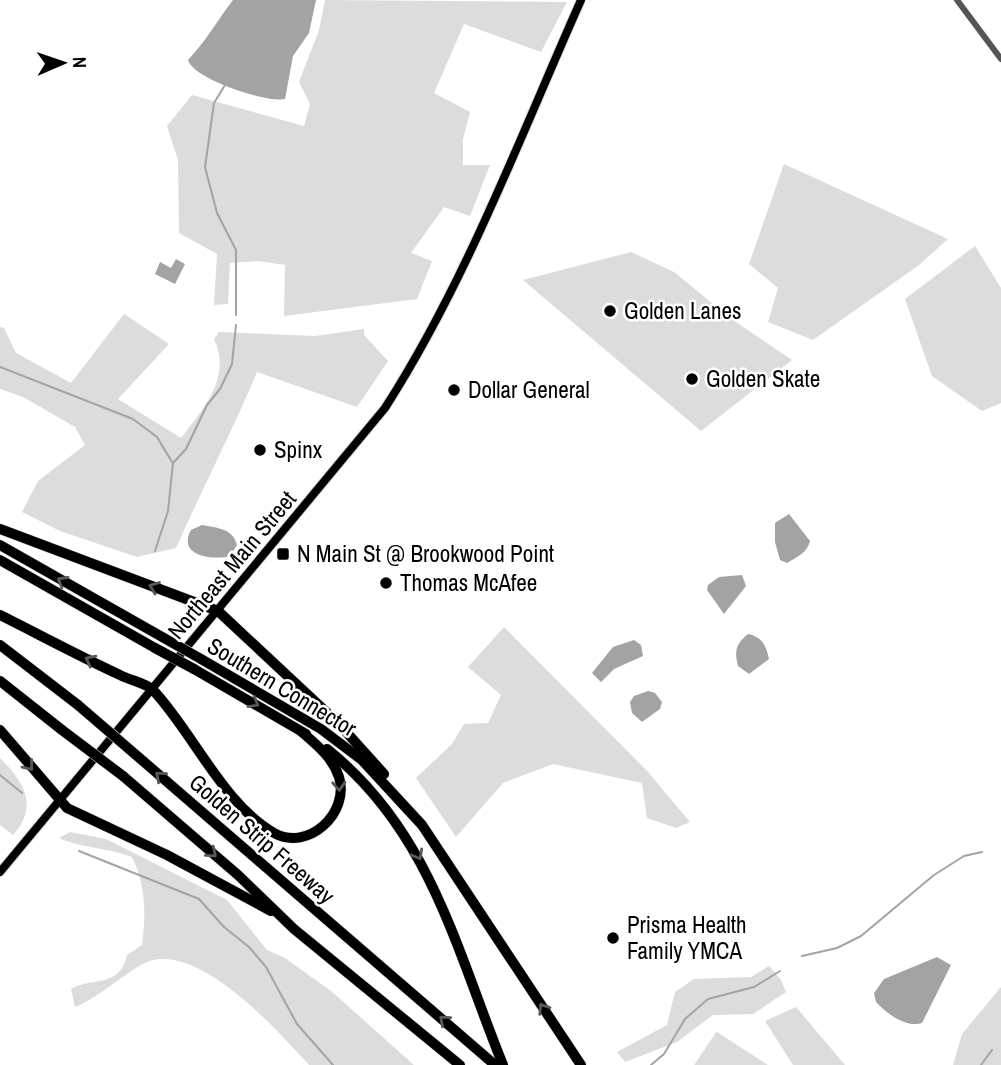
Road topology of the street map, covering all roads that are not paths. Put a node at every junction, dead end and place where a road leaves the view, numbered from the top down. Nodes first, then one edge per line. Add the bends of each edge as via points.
1 (581, 0) edge
2 (957, 0) edge
3 (1001, 60) edge
4 (0, 529) edge
5 (0, 545) edge
6 (0, 560) edge
7 (218, 611) junction
8 (0, 615) edge
9 (0, 645) edge
10 (0, 681) edge
11 (152, 689) junction
12 (0, 730) edge
13 (302, 732) junction
14 (58, 802) junction
15 (422, 825) junction
16 (0, 872) edge
17 (281, 916) junction
18 (460, 1065) edge
19 (495, 1065) edge
20 (503, 1065) edge
21 (581, 1065) edge

1 - 7 main road, Northeast Main Street via 410,369 360,442
2 - 3 street
7 -> 4 highway
15 -> 5 highway, Southern Connector, bridge via 339,741
6 -> 13 highway, Southern Connector, bridge
7 - 11 main road, Northeast Main Street
7 - 15 highway via 339,724
11 -> 8 highway
19 -> 9 highway, Golden Strip Freeway, bridge via 78,705
10 -> 17 highway, Golden Strip Freeway, bridge via 124,776
13 -> 11 highway via 334,764 341,790 335,812 320,829 286,837 272,832 238,800
11 - 14 main road, Northeast Main Street
12 -> 14 highway
13 -> 20 highway, Southern Connector via 363,782 408,838 437,893
14 - 16 main road, Northeast Main Street
14 - 17 highway
21 -> 15 highway, Southern Connector
17 - 18 highway, Golden Strip Freeway

